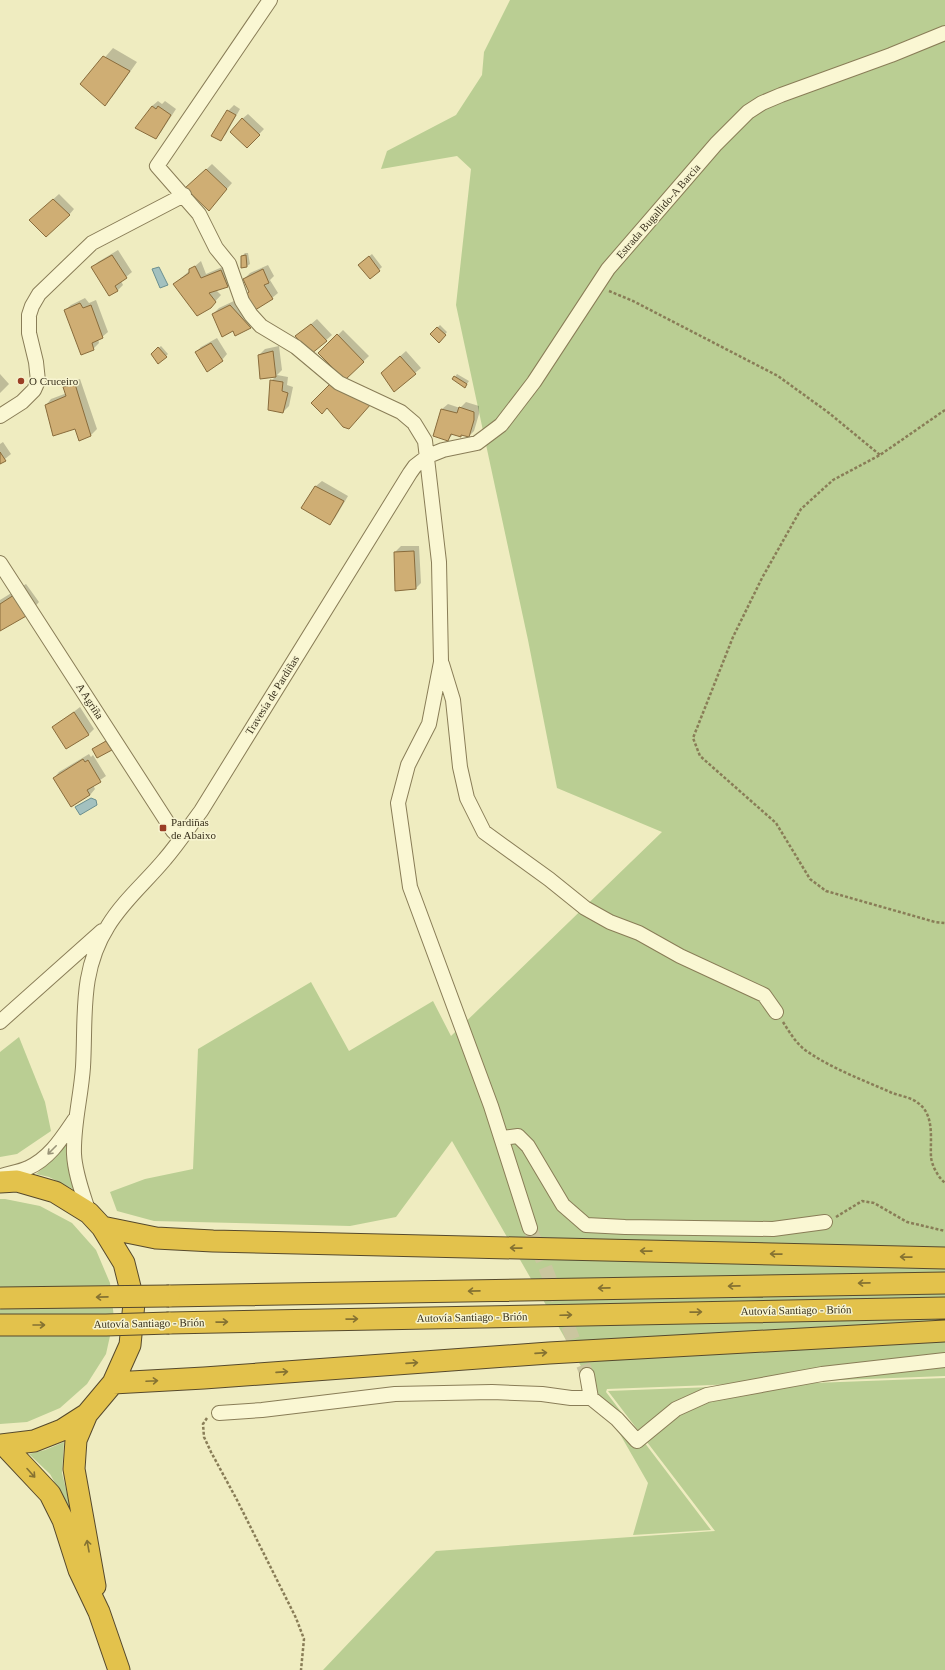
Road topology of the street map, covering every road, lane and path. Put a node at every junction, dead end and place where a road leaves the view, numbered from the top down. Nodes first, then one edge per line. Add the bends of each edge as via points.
1 (270, 0) edge
2 (945, 33) edge
3 (184, 195) junction
4 (596, 285) junction
5 (945, 410) edge
6 (0, 416) edge
7 (880, 455) junction
8 (428, 456) junction
9 (0, 563) edge
10 (441, 662) junction
11 (181, 838) junction
12 (945, 923) edge
13 (107, 927) junction
14 (776, 1012) joint
15 (0, 1022) edge
16 (75, 1119) junction
17 (502, 1138) junction
18 (0, 1176) edge
19 (0, 1182) edge
20 (945, 1183) edge
21 (96, 1220) junction
22 (825, 1222) joint
23 (530, 1228) tunnel mouth
24 (945, 1231) edge
25 (945, 1258) edge
26 (945, 1282) edge
27 (0, 1298) edge
28 (945, 1308) edge
29 (0, 1325) edge
30 (945, 1331) edge
31 (945, 1360) edge
32 (587, 1375) tunnel mouth
33 (113, 1383) junction
34 (591, 1398) junction
35 (219, 1413) joint
36 (87, 1414) junction
37 (2, 1445) edge
38 (99, 1612) junction
39 (119, 1670) edge
40 (301, 1670) edge

1 - 3 street via 157,166
2 - 4 street, Estrada Bugallido-A Barcia via 781,95 748,112 711,149
3 - 6 street via 92,243 39,294 29,315 29,333 38,381 34,390 22,402
3 - 8 street via 199,214 216,248 229,264 242,301 261,326 296,348 339,383 401,412 414,423 425,441
4 - 7 path via 633,301 778,376
4 - 8 street, Estrada Bugallido-A Barcia via 534,382 501,425 477,443
5 - 7 path
7 - 12 path via 833,480 801,509 762,578 733,637 693,738 700,756 776,823 810,879 826,891
8 - 10 street via 429,487 439,562
8 - 11 street, Travesía de Pardiñas via 415,466 404,482 212,794
9 - 11 street, A Agriña via 173,831
10 - 14 street via 453,700 460,767 467,798 484,832 550,879 585,908 610,922 639,932 680,956 764,995
10 - 17 street via 429,724 408,765 398,803 410,887
11 - 13 street, Travesía de Pardiñas
13 - 15 street
13 - 16 street via 93,955 86,981 83,1066
14 - 20 path via 794,1039 808,1052 863,1080 918,1102 927,1112 932,1133 931,1158 939,1177
16 -> 18 street via 55,1148 42,1160 27,1168
16 - 21 street via 76,1170
17 - 22 street via 518,1136 528,1146 563,1205 586,1225 773,1229
17 - 23 street
19 - 21 highway via 17,1182 55,1192
25 -> 21 highway via 213,1241 156,1238
21 - 33 highway via 124,1263 134,1303 130,1345
22 - 24 path via 862,1201 874,1203 907,1222
26 -> 27 highway, bridge
29 -> 28 highway, Autovía Santiago - Brión, bridge
33 -> 30 highway via 549,1353
31 - 34 street via 822,1374 707,1395 676,1409 637,1442 617,1419
32 - 34 street
33 - 36 highway
34 - 35 street via 492,1392 395,1394
35 - 40 path via 208,1416 203,1424 204,1437 296,1618 304,1639
36 - 37 highway via 62,1430 34,1441
38 -> 36 highway via 74,1469 76,1440
37 -> 38 highway via 50,1494 63,1520 79,1570
38 - 39 highway

